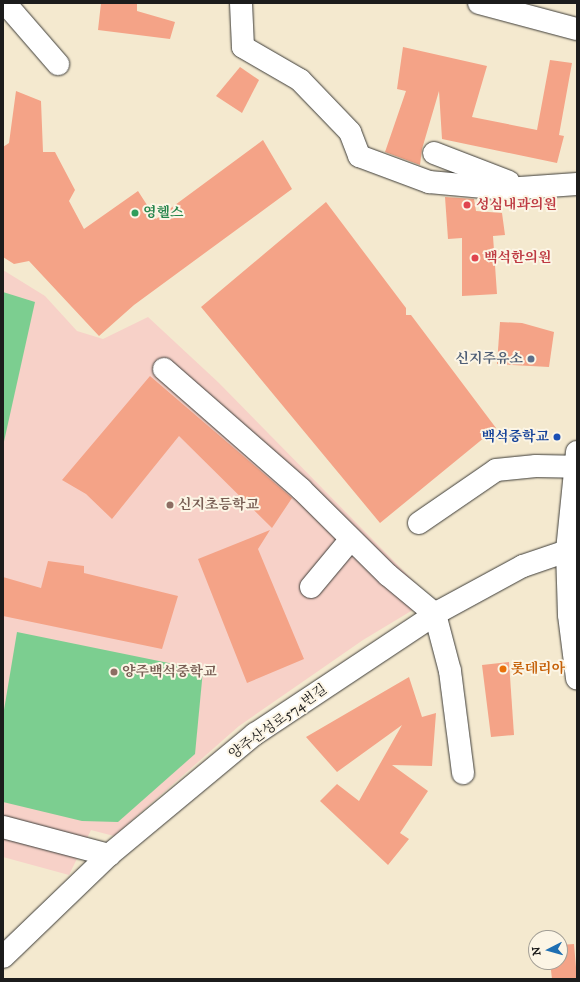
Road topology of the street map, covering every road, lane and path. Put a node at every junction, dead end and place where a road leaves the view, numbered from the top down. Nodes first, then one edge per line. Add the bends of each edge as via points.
1 (5, 3) edge
2 (241, 3) edge
3 (479, 3) edge
4 (577, 29) edge
5 (58, 64) dead end
6 (434, 153) dead end
7 (577, 184) edge
8 (524, 187) junction
9 (164, 368) dead end
10 (576, 459) edge
11 (419, 524) dead end
12 (351, 539) junction
13 (572, 551) edge
14 (311, 587) dead end
15 (435, 614) junction
16 (577, 678) edge
17 (463, 773) dead end
18 (3, 827) edge
19 (108, 855) junction
20 (3, 957) edge

1 - 5 street
2 - 8 street via 243,47 300,80 350,132 359,156 429,182 506,189
3 - 4 street
6 - 8 street
7 - 8 street
9 - 12 street via 301,489
10 - 11 street via 496,470
10 - 13 street
12 - 14 street
12 - 15 street via 388,575
13 - 15 street, 양주산성로574번길 via 523,566
13 - 16 street via 569,615
15 - 17 street via 450,671
15 - 19 street, 양주산성로574번길 via 255,734
18 - 19 street
19 - 20 street, 양주산성로574번길

